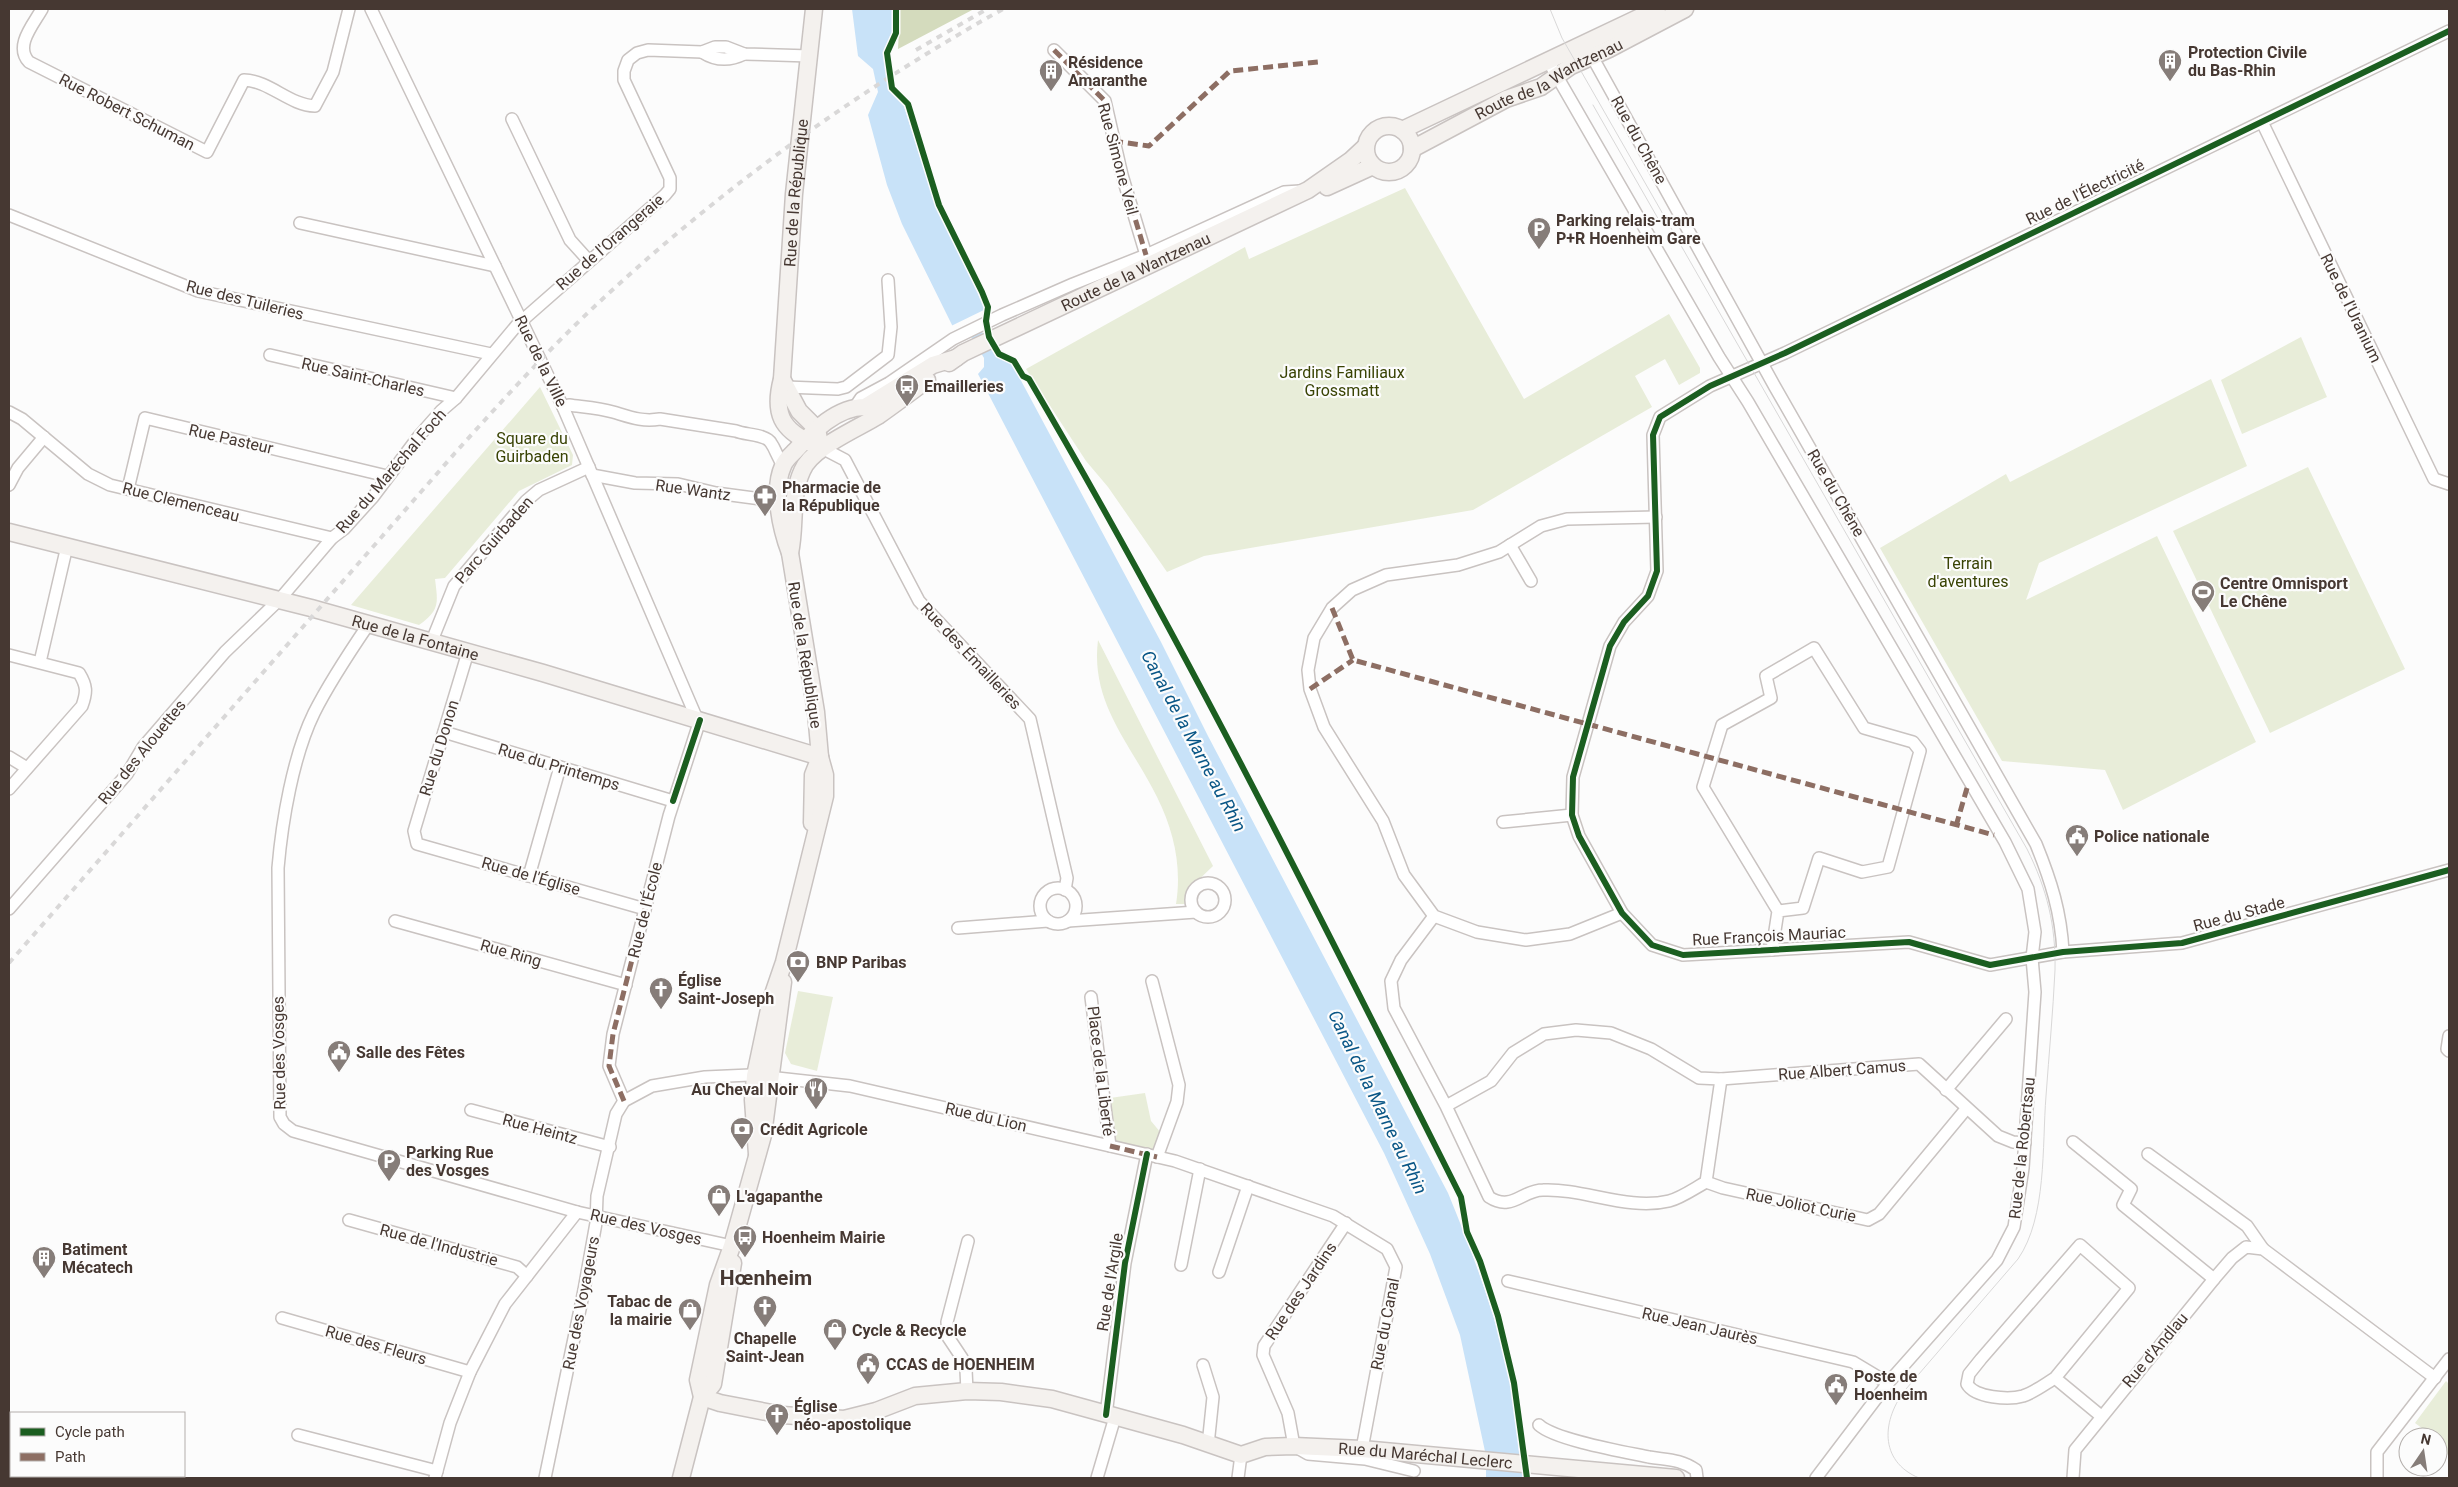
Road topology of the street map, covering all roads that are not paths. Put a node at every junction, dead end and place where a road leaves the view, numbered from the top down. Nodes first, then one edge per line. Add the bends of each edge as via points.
1 (42, 9) edge
2 (349, 9) edge
3 (371, 9) edge
4 (814, 9) edge
5 (1657, 9) edge
6 (1685, 9) edge
7 (2449, 31) edge
8 (1588, 49) junction
9 (1054, 50) dead end
10 (810, 56) junction
11 (1547, 59) junction
12 (1557, 75) junction
13 (512, 120) dead end
14 (2262, 122) junction
15 (1402, 130) junction
16 (1365, 148) junction
17 (1412, 149) junction
18 (1373, 166) junction
19 (1308, 190) junction
20 (9, 216) edge
21 (300, 222) dead end
22 (1146, 256) junction
23 (590, 261) junction
24 (495, 266) junction
25 (888, 280) dead end
26 (521, 320) junction
27 (491, 354) junction
28 (270, 355) dead end
29 (959, 356) junction
30 (1763, 362) junction
31 (1732, 377) junction
32 (784, 383) junction
33 (456, 398) junction
34 (563, 407) junction
35 (855, 407) junction
36 (9, 412) edge
37 (811, 435) junction
38 (44, 437) junction
39 (822, 448) junction
40 (783, 465) junction
41 (591, 471) junction
42 (387, 476) junction
43 (2449, 484) edge
44 (9, 485) edge
45 (128, 489) junction
46 (786, 502) junction
47 (1656, 517) junction
48 (9, 532) edge
49 (332, 538) junction
50 (67, 546) junction
51 (1510, 546) junction
52 (1531, 581) dead end
53 (280, 599) junction
54 (368, 625) junction
55 (431, 643) junction
56 (468, 652) junction
57 (9, 655) edge
58 (40, 662) junction
59 (698, 720) junction
60 (444, 732) junction
61 (9, 757) edge
62 (820, 757) junction
63 (560, 767) junction
64 (27, 768) junction
65 (9, 789) edge
66 (674, 801) junction
67 (1572, 815) junction
68 (1503, 822) dead end
69 (417, 844) joint
70 (2449, 870) edge
71 (530, 876) junction
72 (1065, 890) junction
73 (9, 909) edge
74 (645, 909) junction
75 (1778, 911) junction
76 (1196, 912) dead end
77 (1622, 913) junction
78 (1434, 916) junction
79 (396, 921) dead end
80 (1048, 921) junction
81 (1068, 921) junction
82 (958, 928) dead end
83 (1772, 950) junction
84 (2063, 952) junction
85 (2032, 958) junction
86 (1152, 981) dead end
87 (626, 985) junction
88 (1091, 997) dead end
89 (2006, 1019) dead end
90 (2449, 1036) edge
91 (2449, 1051) edge
92 (762, 1076) junction
93 (1721, 1079) junction
94 (1946, 1090) junction
95 (624, 1101) junction
96 (1446, 1106) junction
97 (1966, 1108) junction
98 (471, 1110) dead end
99 (2073, 1142) dead end
100 (2025, 1143) junction
101 (1110, 1146) junction
102 (610, 1147) junction
103 (2148, 1154) dead end
104 (1152, 1155) junction
105 (1200, 1169) junction
106 (1706, 1182) junction
107 (1248, 1186) junction
108 (577, 1212) junction
109 (595, 1214) junction
110 (348, 1220) dead end
111 (1346, 1223) junction
112 (968, 1240) dead end
113 (732, 1246) junction
114 (2263, 1249) junction
115 (1180, 1265) dead end
116 (1219, 1272) dead end
117 (527, 1276) junction
118 (2214, 1279) junction
119 (1508, 1281) dead end
120 (282, 1318) dead end
121 (2449, 1359) edge
122 (1203, 1365) dead end
123 (470, 1372) junction
124 (2055, 1378) junction
125 (2435, 1378) junction
126 (1888, 1383) junction
127 (967, 1391) junction
128 (702, 1397) junction
129 (1110, 1416) junction
130 (2101, 1416) junction
131 (1538, 1425) dead end
132 (298, 1435) dead end
133 (1208, 1445) junction
134 (1294, 1446) junction
135 (1362, 1449) junction
136 (1241, 1455) junction
137 (1414, 1470) dead end
138 (436, 1475) edge
139 (545, 1478) edge
140 (681, 1478) edge
141 (1096, 1478) edge
142 (1238, 1478) edge
143 (1676, 1478) edge
144 (1697, 1478) edge
145 (1816, 1478) edge
146 (2073, 1478) edge
147 (2377, 1478) edge

1 - 2 street, Rue Robert Schuman via 22,45 23,56 29,62 207,152 244,80 257,80 305,105 315,106 333,70
3 - 24 street, Rue de la Ville
4 - 10 main road, Rue de la République
5 - 8 main road, Route de la Wantzenau
6 - 8 main road, Route de la Wantzenau
7 - 14 street, Rue de l'Électricité
8 - 11 main road, Route de la Wantzenau
8 - 12 main road, Route de la Wantzenau
8 - 30 street, Rue du Chêne
9 - 22 street, Rue Simone Veil via 1105,101
10 - 23 street, Rue de l'Orangeraie via 744,54 718,59 702,52 648,50 636,53 628,60 624,80 670,178 670,189 666,196
10 - 32 main road, Rue de la République via 795,185
11 - 12 street, Rue du Chêne
11 - 15 main road, Route de la Wantzenau
12 - 17 main road, Route de la Wantzenau via 1541,86 1506,99
12 - 31 street, Rue du Chêne
13 - 23 street via 570,240
14 - 30 street, Rue de l'Électricité
14 - 43 street, Rue de l'Uranium via 2434,479
15 - 16 main road, Route de la Wantzenau via 1388,126 1375,130
15 - 17 main road via 1411,141
16 - 18 main road via 1368,161
16 - 19 main road, Route de la Wantzenau
17 - 18 main road via 1411,157 1401,169 1386,172
18 - 19 main road, Route de la Wantzenau via 1324,188
19 - 22 street, Route de la Wantzenau via 1284,192
19 - 29 main road, Route de la Wantzenau
20 - 27 street, Rue des Tuileries via 198,291
21 - 24 street
22 - 35 street, Route de la Wantzenau via 1073,284 953,339 862,398
23 - 26 street, Rue de l'Orangeraie
24 - 26 street, Rue de la Ville
25 - 32 street via 891,327 888,355 846,387 838,389
26 - 27 street, Rue du Maréchal Foch
26 - 34 street, Rue de la Ville
27 - 33 street, Rue du Maréchal Foch
28 - 33 street, Rue Saint-Charles
29 - 35 main road, Route de la Wantzenau via 933,365 866,407
29 - 39 main road, Route de la Wantzenau via 876,416
30 - 31 street, Rue de l'Électricité
30 - 84 street, Rue du Chêne via 2036,844 2055,892
31 - 47 street, Rue François Mauriac via 1710,386 1660,417 1653,435
31 - 85 street, Rue du Chêne via 2020,870 2033,910
32 - 37 main road
33 - 42 street, Rue du Maréchal Foch
34 - 40 street via 569,405 633,419 660,419 766,438
34 - 41 street, Rue de la Ville
35 - 37 main road, Route de la Wantzenau
36 - 38 street, Rue Clemenceau via 22,418
37 - 39 main road
37 - 40 main road
38 - 44 street via 18,468
38 - 45 street, Rue Clemenceau via 88,474 110,485
39 - 46 main road, Rue de la République via 802,469
39 - 72 street, Rue des Émailleries via 845,460 919,601 1030,719 1067,878
40 - 46 main road, Rue de la République
41 - 46 street, Rue Wantz via 635,483 678,484 716,494
41 - 55 street, Parc Guirbaden via 539,490 526,501 454,586
41 - 59 street, Rue de la Ville
42 - 45 street, Rue Pasteur via 145,418
42 - 49 street, Rue du Maréchal Foch via 373,497
45 - 49 street, Rue Clemenceau
46 - 62 main road, Rue de la République via 794,532 790,553 814,694
47 - 51 street via 1566,519 1541,526
47 - 67 street, Rue François Mauriac via 1656,571 1648,596 1624,622 1610,646 1573,777
48 - 50 main road, Rue de la Fontaine
49 - 53 street, Rue du Maréchal Foch
50 - 53 main road, Rue de la Fontaine
50 - 58 street
51 - 52 street
51 - 78 street via 1458,565 1386,575 1352,590 1332,608 1314,638 1308,670 1310,689 1324,727 1383,821 1404,875
53 - 54 main road, Rue de la Fontaine
53 - 73 street, Rue des Alouettes via 225,652 143,746 127,774
54 - 55 main road, Rue de la Fontaine
54 - 108 street, Rue des Vosges via 325,693 308,727 296,762 280,842 280,1118 293,1131
55 - 56 main road, Rue de la Fontaine
56 - 59 main road, Rue de la Fontaine
56 - 60 street, Rue du Donon
57 - 58 street
58 - 64 street via 79,673 86,684 87,694 82,706
59 - 62 main road, Rue de la Fontaine
59 - 66 street, Rue de l'École
60 - 63 street, Rue du Printemps
60 - 69 street, Rue du Donon via 414,831
61 - 64 street
62 - 92 main road, Rue de la République via 825,775 820,822 771,1000
63 - 66 street, Rue du Printemps
63 - 71 street
64 - 65 street
66 - 74 street, Rue de l'École
67 - 68 street
67 - 77 street, Rue François Mauriac via 1579,836
69 - 71 street, Rue de l'Église
70 - 84 street, Rue du Stade via 2182,943
71 - 74 street, Rue de l'Église
72 - 80 street via 1053,889 1044,895 1040,906
72 - 81 street, Rue des Émailleries via 1073,896 1076,906
74 - 87 street, Rue de l'École
75 - 75 street via 1803,908 1819,858 1862,872 1888,867 1920,750 1913,742 1864,728 1814,648 1766,676 1771,698 1722,725 1704,787
75 - 83 street
76 - 81 street
77 - 78 street via 1570,934 1526,940 1477,932
77 - 83 street, Rue François Mauriac via 1652,945 1683,955
78 - 96 street via 1401,960 1391,982 1394,1008
79 - 87 street, Rue Ring
80 - 81 street via 1058,924
80 - 82 street
83 - 85 street, Rue François Mauriac via 1909,942 1990,965
84 - 85 street, Rue du Stade
85 - 100 street, Rue de la Robertsau via 2035,992
86 - 104 street via 1179,1085 1177,1102
87 - 95 street, Rue de l'École via 613,1034 609,1066
88 - 101 street, Place de la Liberté
89 - 94 street
90 - 91 street
92 - 95 street via 705,1077 652,1086
92 - 101 street, Rue du Lion via 850,1086
92 - 113 main road, Rue de la République via 753,1100 757,1154
93 - 94 street, Rue Albert Camus via 1918,1064
93 - 96 street, Rue Albert Camus via 1699,1078 1651,1049 1611,1033 1576,1030 1544,1034 1513,1053 1491,1081
93 - 106 street
94 - 97 street, Rue Albert Camus
95 - 102 street, Rue des Voyageurs via 616,1114
96 - 106 street via 1489,1197 1497,1202 1513,1202 1541,1189 1647,1204 1670,1201
97 - 100 street, Rue Albert Camus via 1998,1136
97 - 106 street, Rue Joliot Curie via 1879,1214 1868,1220
98 - 102 street, Rue Heintz
99 - 118 street via 2131,1189 2123,1205
100 - 126 street, Rue de la Robertsau via 2017,1217 2003,1252
101 - 104 street, Rue du Lion
102 - 109 street, Rue des Voyageurs
103 - 114 street via 2248,1226
104 - 105 street, Rue du Lion
104 - 129 street, Rue de l'Argile via 1125,1263 1110,1380
105 - 107 street, Rue du Lion
105 - 115 street
107 - 111 street, Rue du Lion
107 - 116 street
108 - 109 street, Rue des Vosges
108 - 117 street
109 - 113 street, Rue des Vosges
109 - 139 street, Rue des Voyageurs via 584,1290
110 - 117 street, Rue de l'Industrie via 517,1267
111 - 134 street, Rue des Jardins via 1264,1346 1263,1355 1288,1413
111 - 135 street, Rue du Canal via 1387,1249 1396,1267
112 - 127 street via 947,1322 948,1337 966,1370
113 - 128 main road, Rue de la République via 731,1277 713,1384
114 - 118 street, Rue d'Andlau via 2246,1247
114 - 125 street
117 - 123 street via 505,1304
118 - 130 street, Rue d'Andlau
119 - 126 street, Rue Jean Jaurès via 1853,1362
120 - 123 street, Rue des Fleurs
121 - 125 street
122 - 133 street via 1213,1397
123 - 138 street via 450,1423
124 - 124 street via 2032,1392 2016,1397 1978,1393 1969,1387 1967,1380 1981,1359 2080,1245 2130,1288
124 - 130 street
125 - 147 street via 2377,1452
126 - 145 street, Rue de la Robertsau
127 - 128 main road via 916,1396 844,1419 782,1415
127 - 129 main road via 1052,1399
128 - 140 main road, Rue de la République
129 - 133 main road
129 - 141 street, Rue de l'Argile
130 - 146 street, Rue d'Andlau via 2075,1450
131 - 144 street via 1569,1438 1685,1462 1696,1470
132 - 138 street
133 - 136 main road
134 - 135 main road, Rue du Maréchal Leclerc
134 - 136 main road, Rue du Maréchal Leclerc via 1265,1447
134 - 137 street, Rue du Maréchal Leclerc via 1308,1454 1365,1459
135 - 143 main road, Rue du Maréchal Leclerc
136 - 142 street

